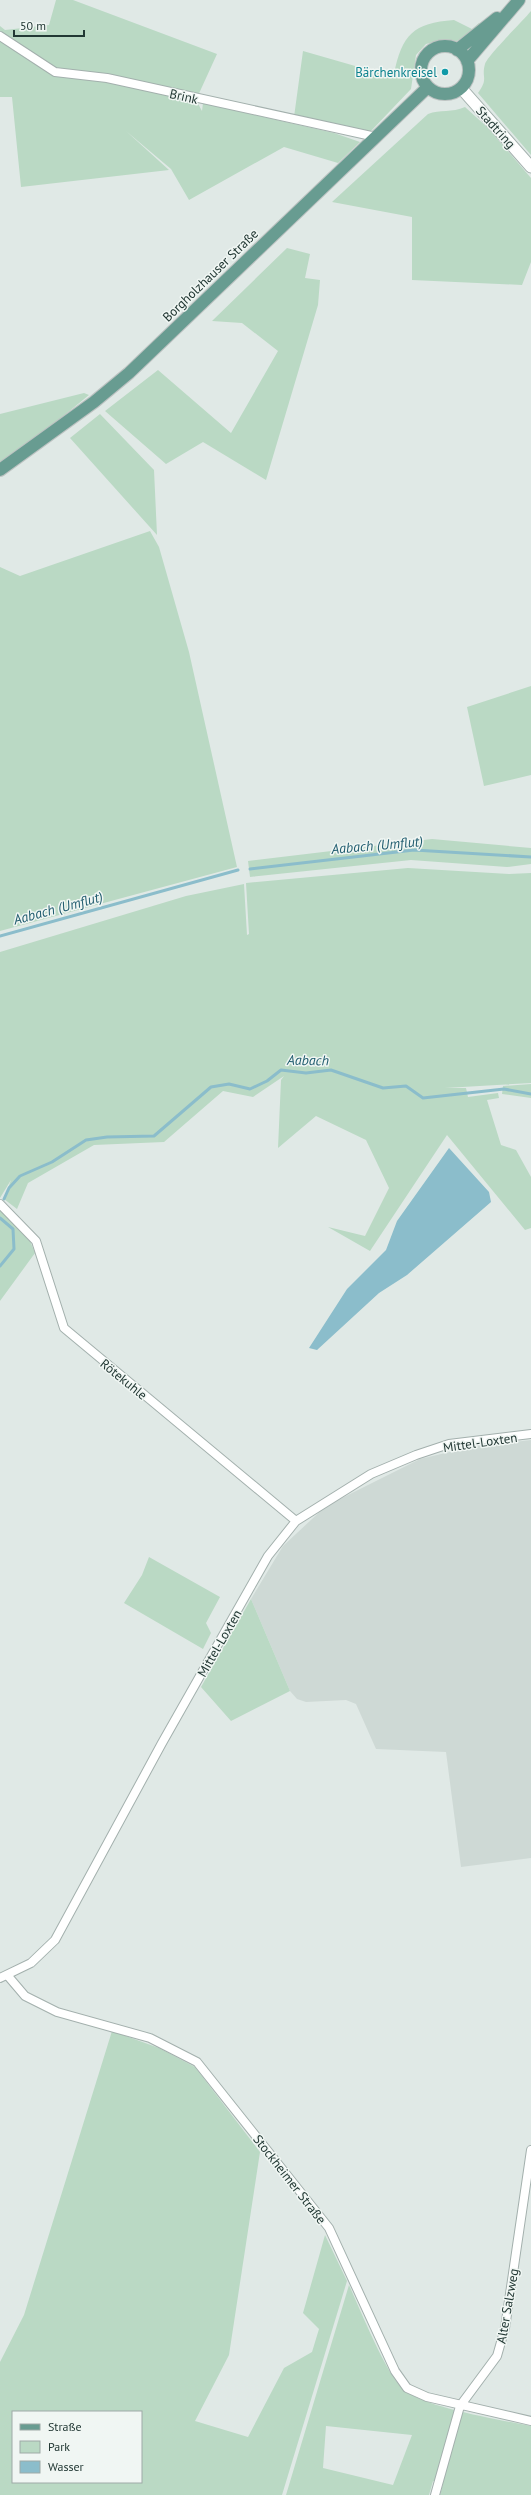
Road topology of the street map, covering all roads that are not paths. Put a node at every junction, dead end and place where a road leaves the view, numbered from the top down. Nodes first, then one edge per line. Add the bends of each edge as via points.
1 (518, 1) edge
2 (0, 36) edge
3 (457, 50) junction
4 (467, 61) junction
5 (428, 87) junction
6 (461, 88) junction
7 (376, 137) junction
8 (531, 167) edge
9 (0, 470) edge
10 (0, 1204) edge
11 (531, 1434) edge
12 (296, 1521) junction
13 (4, 1977) edge
14 (531, 2150) edge
15 (460, 2406) junction
16 (531, 2421) edge
17 (435, 2495) edge

1 - 3 main road
1 - 4 main road
2 - 7 street, Brink via 55,72 107,78
3 - 4 main road
3 - 5 main road via 443,47 429,53 422,66 424,81
4 - 6 main road via 469,76
5 - 6 main road via 441,94 448,94
5 - 7 main road, Borgholzhauser Straße
6 - 8 street, Stadtring
7 - 9 main road, Borgholzhauser Straße via 129,373 94,402
10 - 12 street, Rötekuhle via 36,1241 64,1328
11 - 12 street, Mittel-Loxten via 449,1444 416,1455 371,1474
12 - 13 street, Mittel-Loxten via 268,1556 55,1940 31,1963
13 - 15 street, Stockheimer Straße via 25,1996 57,2012 150,2038 197,2062 329,2228 395,2371 407,2388 428,2398
14 - 15 street, Alter Salzweg via 505,2328 497,2356
15 - 16 street, Stockheimer Straße
15 - 17 street, Alter Salzweg

